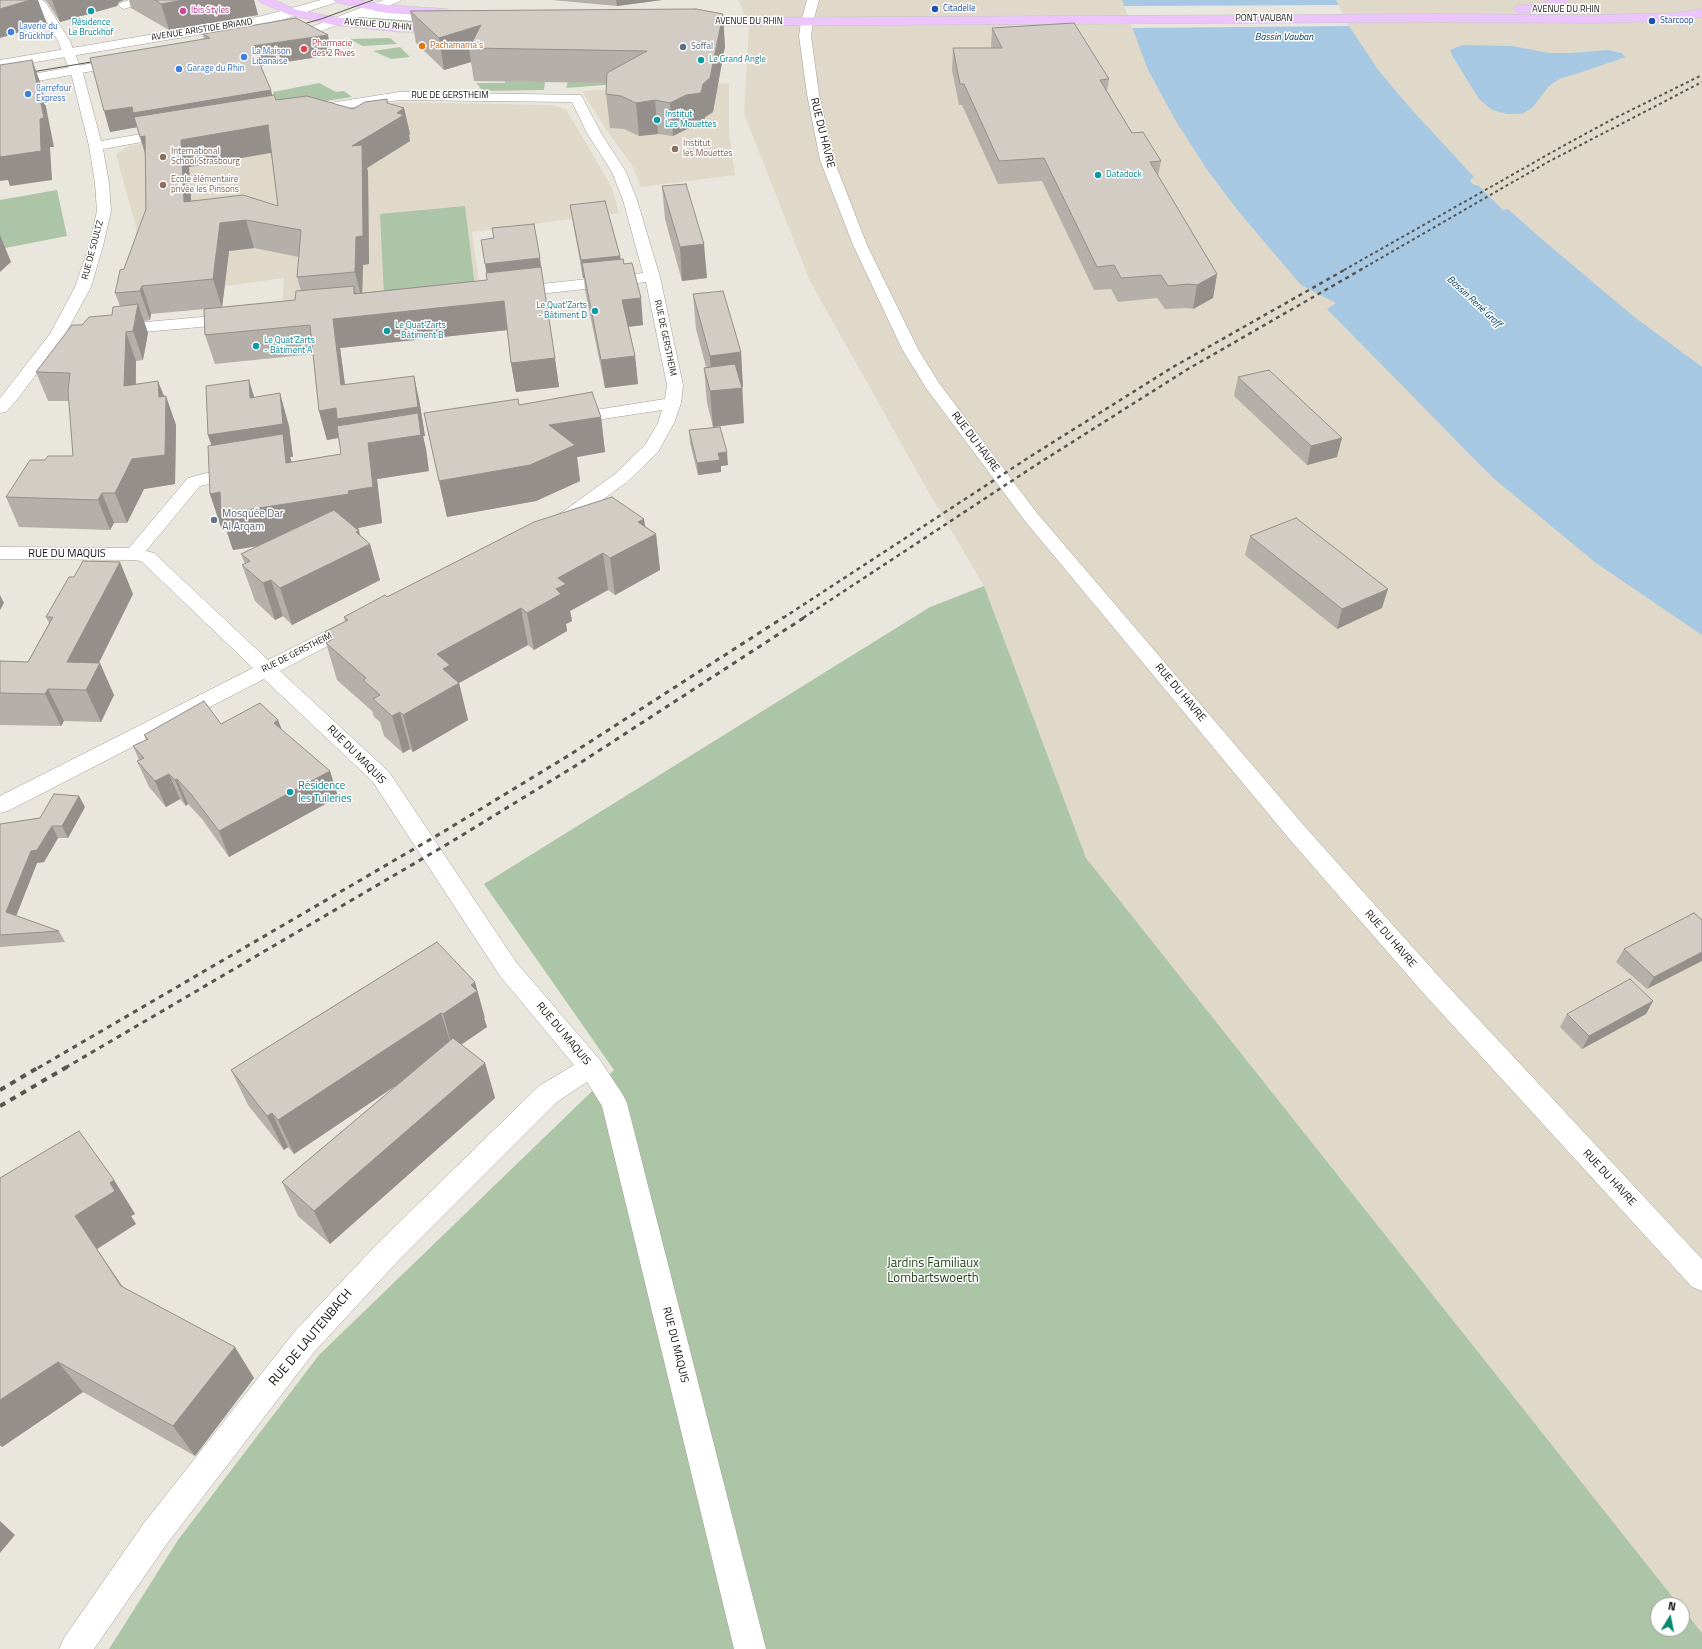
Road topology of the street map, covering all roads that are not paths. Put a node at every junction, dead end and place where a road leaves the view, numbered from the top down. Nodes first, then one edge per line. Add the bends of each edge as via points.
1 (34, 0) edge
2 (142, 0) edge
3 (264, 0) edge
4 (290, 0) edge
5 (333, 0) edge
6 (339, 0) edge
7 (395, 0) edge
8 (814, 0) edge
9 (1563, 0) edge
10 (1702, 2) edge
11 (124, 6) dead end
12 (314, 6) junction
13 (373, 8) junction
14 (1513, 10) junction
15 (294, 12) junction
16 (357, 13) junction
17 (1702, 13) edge
18 (1432, 14) junction
19 (1094, 17) joint
20 (808, 18) junction
21 (681, 19) edge
22 (460, 20) junction
23 (334, 22) junction
24 (416, 28) junction
25 (313, 30) junction
26 (271, 36) edge
27 (69, 52) junction
28 (135, 60) edge
29 (0, 64) edge
30 (76, 70) junction
31 (0, 84) edge
32 (297, 112) edge
33 (186, 131) edge
34 (96, 146) junction
35 (652, 277) junction
36 (503, 293) edge
37 (252, 317) edge
38 (57, 335) junction
39 (673, 403) junction
40 (0, 408) edge
41 (551, 422) edge
42 (253, 470) edge
43 (542, 529) edge
44 (0, 553) edge
45 (134, 554) junction
46 (366, 618) edge
47 (266, 668) junction
48 (0, 805) edge
49 (591, 1067) junction
50 (1702, 1278) edge
51 (75, 1649) edge
52 (750, 1649) edge

1 - 27 street via 42,5
2 - 11 street
3 - 15 main road, AVENUE DU RHIN
4 - 12 main road
5 - 12 street, AVENUE ARISTIDE BRIAND
6 - 13 main road, AVENUE DU RHIN
7 - 13 street
8 - 20 street, RUE DU HAVRE
9 - 14 main road
10 - 14 main road, AVENUE DU RHIN via 1641,9
12 - 13 main road
12 - 15 street, AVENUE ARISTIDE BRIAND
13 - 16 street
13 - 22 main road, AVENUE DU RHIN
14 - 18 main road, AVENUE DU RHIN
15 - 16 street
15 - 23 main road, AVENUE DU RHIN
15 - 27 street, AVENUE ARISTIDE BRIAND via 256,21
16 - 22 street
16 - 23 street
17 - 18 main road, AVENUE DU RHIN via 1676,17 1594,19
18 - 19 main road, PONT VAUBAN
19 - 20 main road, AVENUE DU RHIN
20 - 21 main road, AVENUE DU RHIN
20 - 50 street, RUE DU HAVRE via 806,36 813,94 826,160 863,251 910,349 932,385 1031,517 1299,835 1434,988
22 - 24 main road, AVENUE DU RHIN
23 - 24 main road, AVENUE DU RHIN
23 - 25 street
24 - 25 main road
25 - 26 street
27 - 29 street, AVENUE ARISTIDE BRIAND
27 - 30 street
28 - 30 street
30 - 31 street
30 - 34 street, RUE DE SOULTZ
32 - 35 street, RUE DE GERSTHEIM via 399,96 576,98 626,188
33 - 34 street
34 - 38 street, RUE DE SOULTZ via 104,211 83,287
35 - 36 street
35 - 39 street, RUE DE GERSTHEIM via 675,385
37 - 38 street
38 - 40 street, RUE DE SOULTZ
39 - 41 street
39 - 43 street, RUE DE GERSTHEIM via 666,423 652,448 621,478 570,515
42 - 45 street via 194,482
44 - 45 street, RUE DU MAQUIS
45 - 47 street, RUE DU MAQUIS via 147,557
46 - 47 street, RUE DE GERSTHEIM
47 - 48 street, RUE DE GERSTHEIM
47 - 49 street, RUE DU MAQUIS via 381,777 508,969
49 - 51 street, RUE DE LAUTENBACH via 548,1094 388,1252 305,1341 155,1534
49 - 52 street, RUE DU MAQUIS via 614,1102

